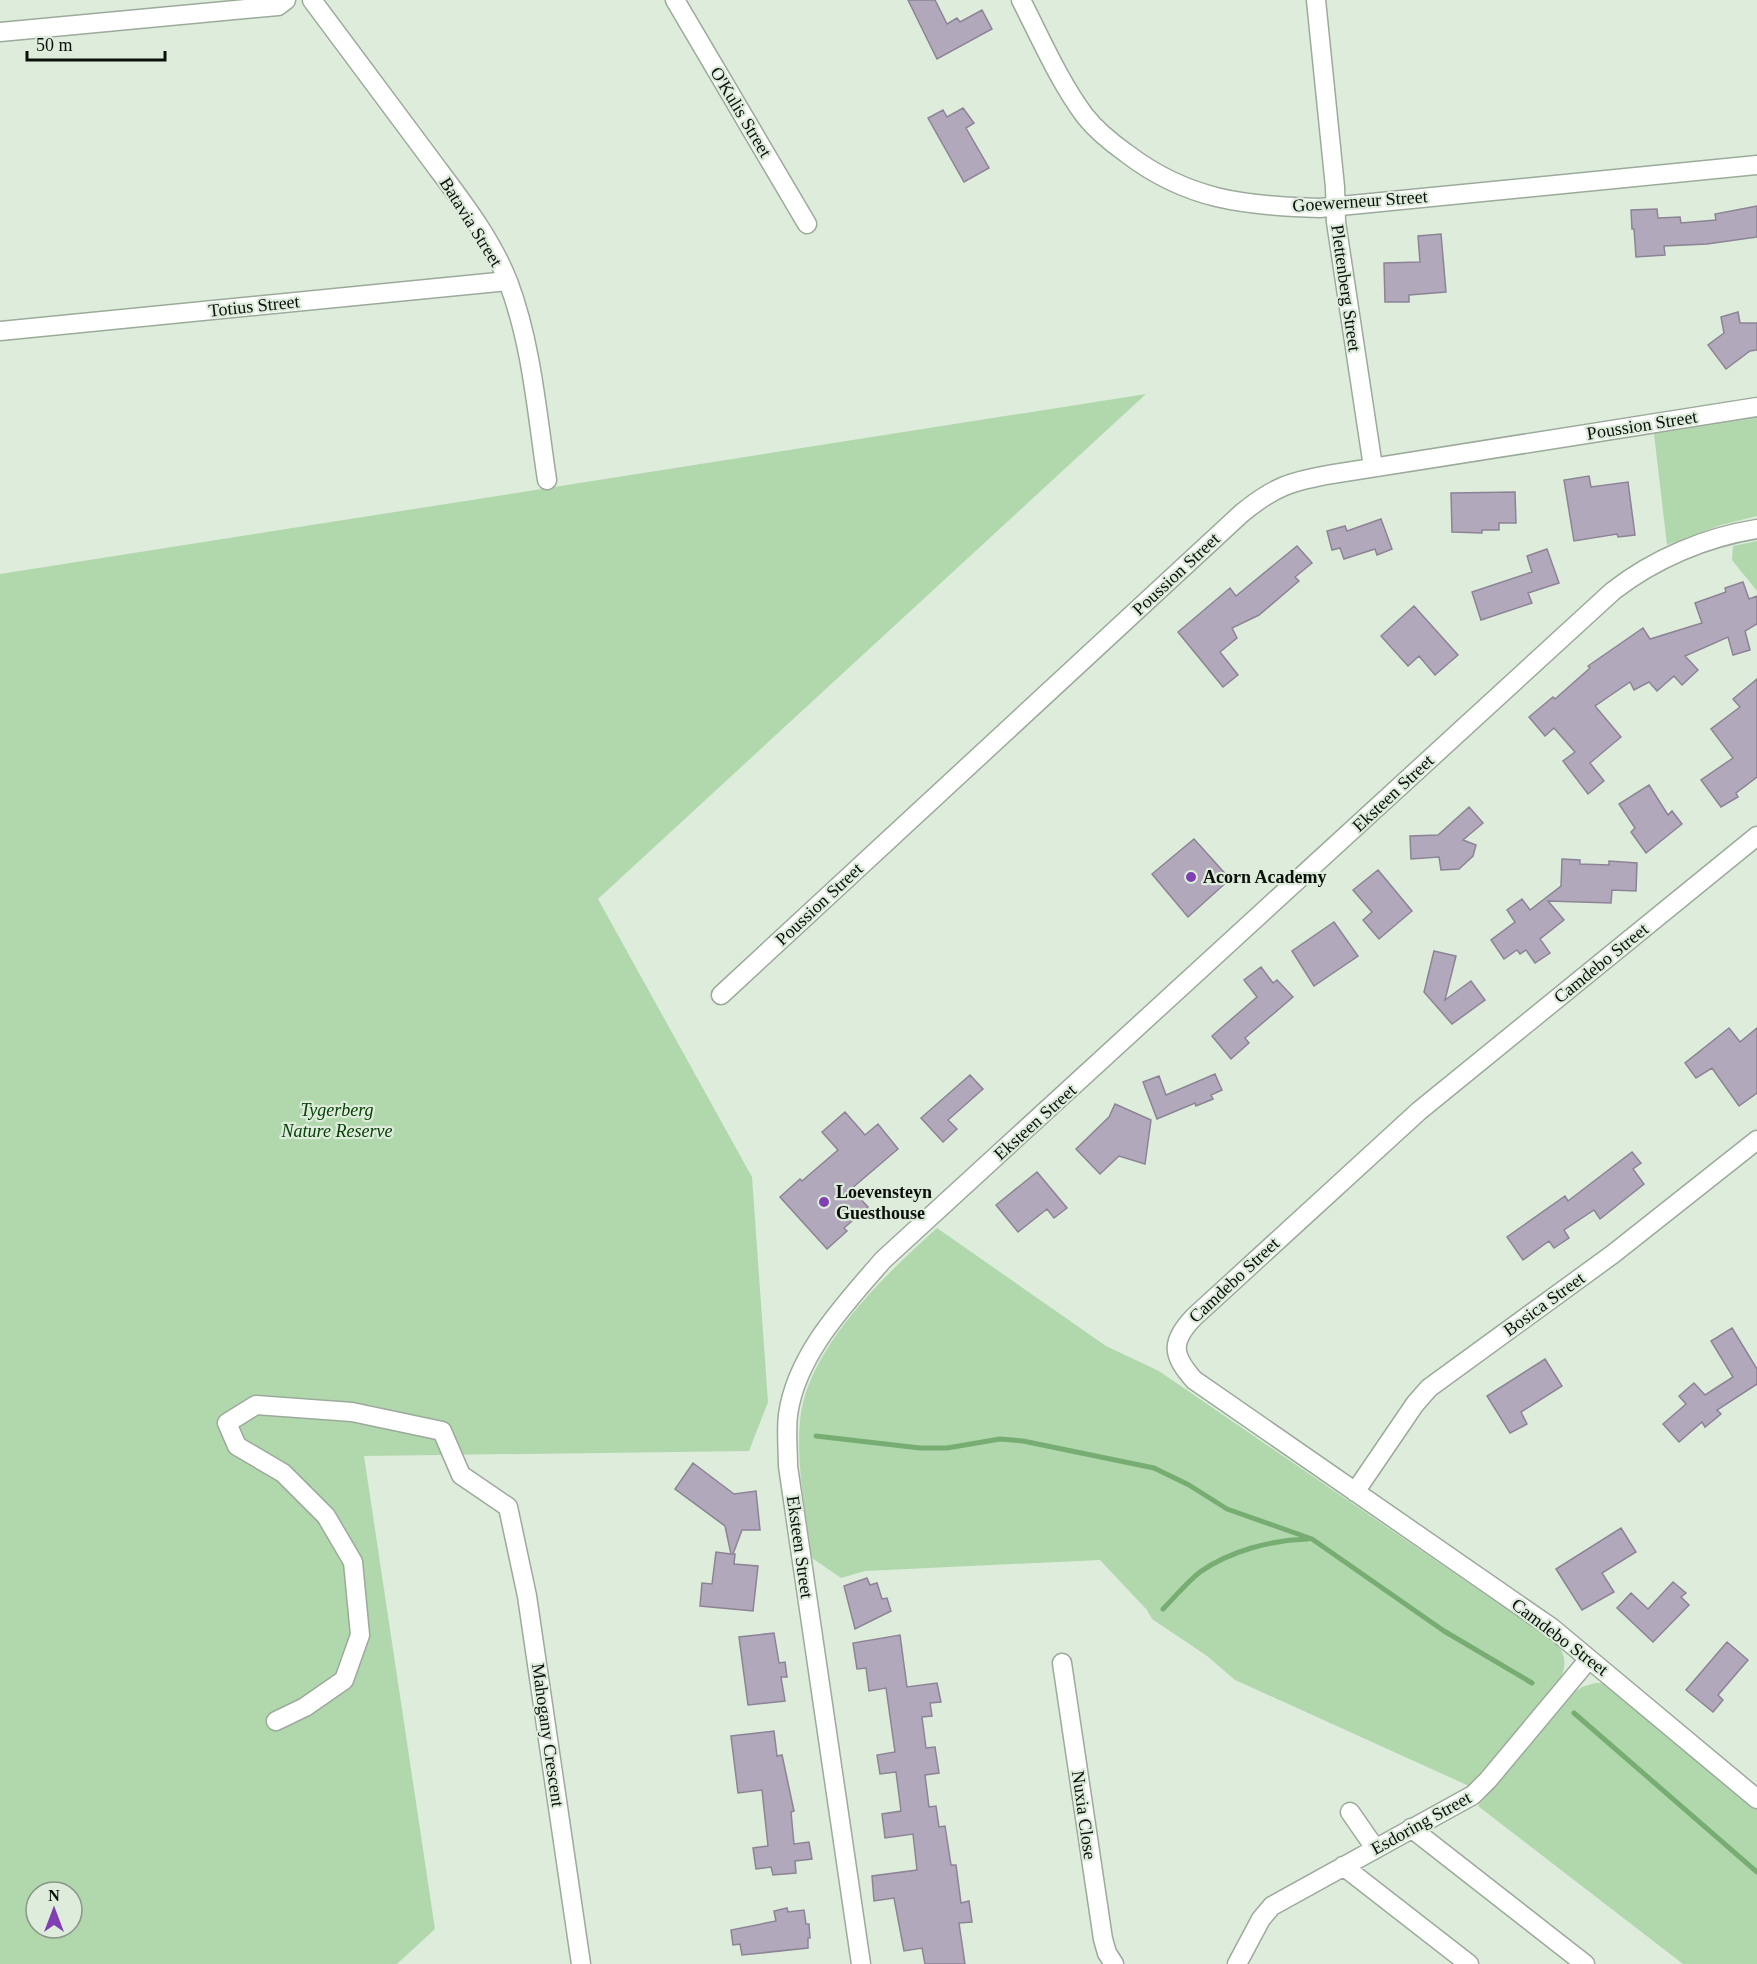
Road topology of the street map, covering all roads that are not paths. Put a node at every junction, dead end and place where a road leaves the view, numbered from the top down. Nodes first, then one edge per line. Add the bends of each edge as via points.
1 (286, 0) edge
2 (312, 0) edge
3 (675, 0) edge
4 (1021, 0) edge
5 (1316, 0) edge
6 (0, 32) edge
7 (1757, 165) edge
8 (1335, 206) junction
9 (807, 224) dead end
10 (508, 282) junction
11 (0, 331) edge
12 (1757, 407) edge
13 (1373, 467) junction
14 (547, 480) dead end
15 (1757, 529) edge
16 (1757, 836) edge
17 (721, 995) dead end
18 (1757, 1140) edge
19 (1355, 1492) junction
20 (1589, 1659) junction
21 (1062, 1663) dead end
22 (276, 1721) dead end
23 (1757, 1798) edge
24 (1350, 1812) dead end
25 (1411, 1828) junction
26 (1375, 1848) junction
27 (1343, 1866) junction
28 (1580, 1962) edge
29 (581, 1964) edge
30 (861, 1964) edge
31 (1114, 1964) edge
32 (1237, 1964) edge
33 (1469, 1964) edge

1 - 6 street via 278,6
2 - 10 street, Batavia Street via 485,236
3 - 9 street, O'Kulis Street
4 - 8 street, Goewerneur Street via 1086,117 1149,171 1180,186 1235,202 1273,207
5 - 8 street, Plettenberg Street
7 - 8 street, Goewerneur Street
8 - 13 street, Plettenberg Street
10 - 11 street, Totius Street
10 - 14 street, Batavia Street via 528,353
12 - 13 street, Poussion Street
13 - 17 street, Poussion Street via 1297,480 1262,496
15 - 30 street, Eksteen Street via 1730,534 1660,560 1613,591 883,1260 813,1350 797,1382 788,1415 788,1466
16 - 19 street, Camdebo Street via 1419,1111 1181,1330 1177,1356 1194,1380
18 - 19 street, Bosica Street via 1612,1254 1429,1388
19 - 20 street, Camdebo Street via 1552,1628
20 - 23 street, Camdebo Street
20 - 25 street, Esdoring Street via 1473,1795
21 - 31 street, Nuxia Close via 1103,1939
22 - 29 street, Mahogany Crescent via 344,1680 360,1635 353,1562 326,1516 283,1473 237,1446 226,1423 256,1405 352,1412 442,1431 462,1475 507,1507 527,1596
24 - 26 street
25 - 26 street, Esdoring Street
25 - 28 street
26 - 27 street, Esdoring Street
27 - 32 street, Esdoring Street via 1272,1906
27 - 33 street

